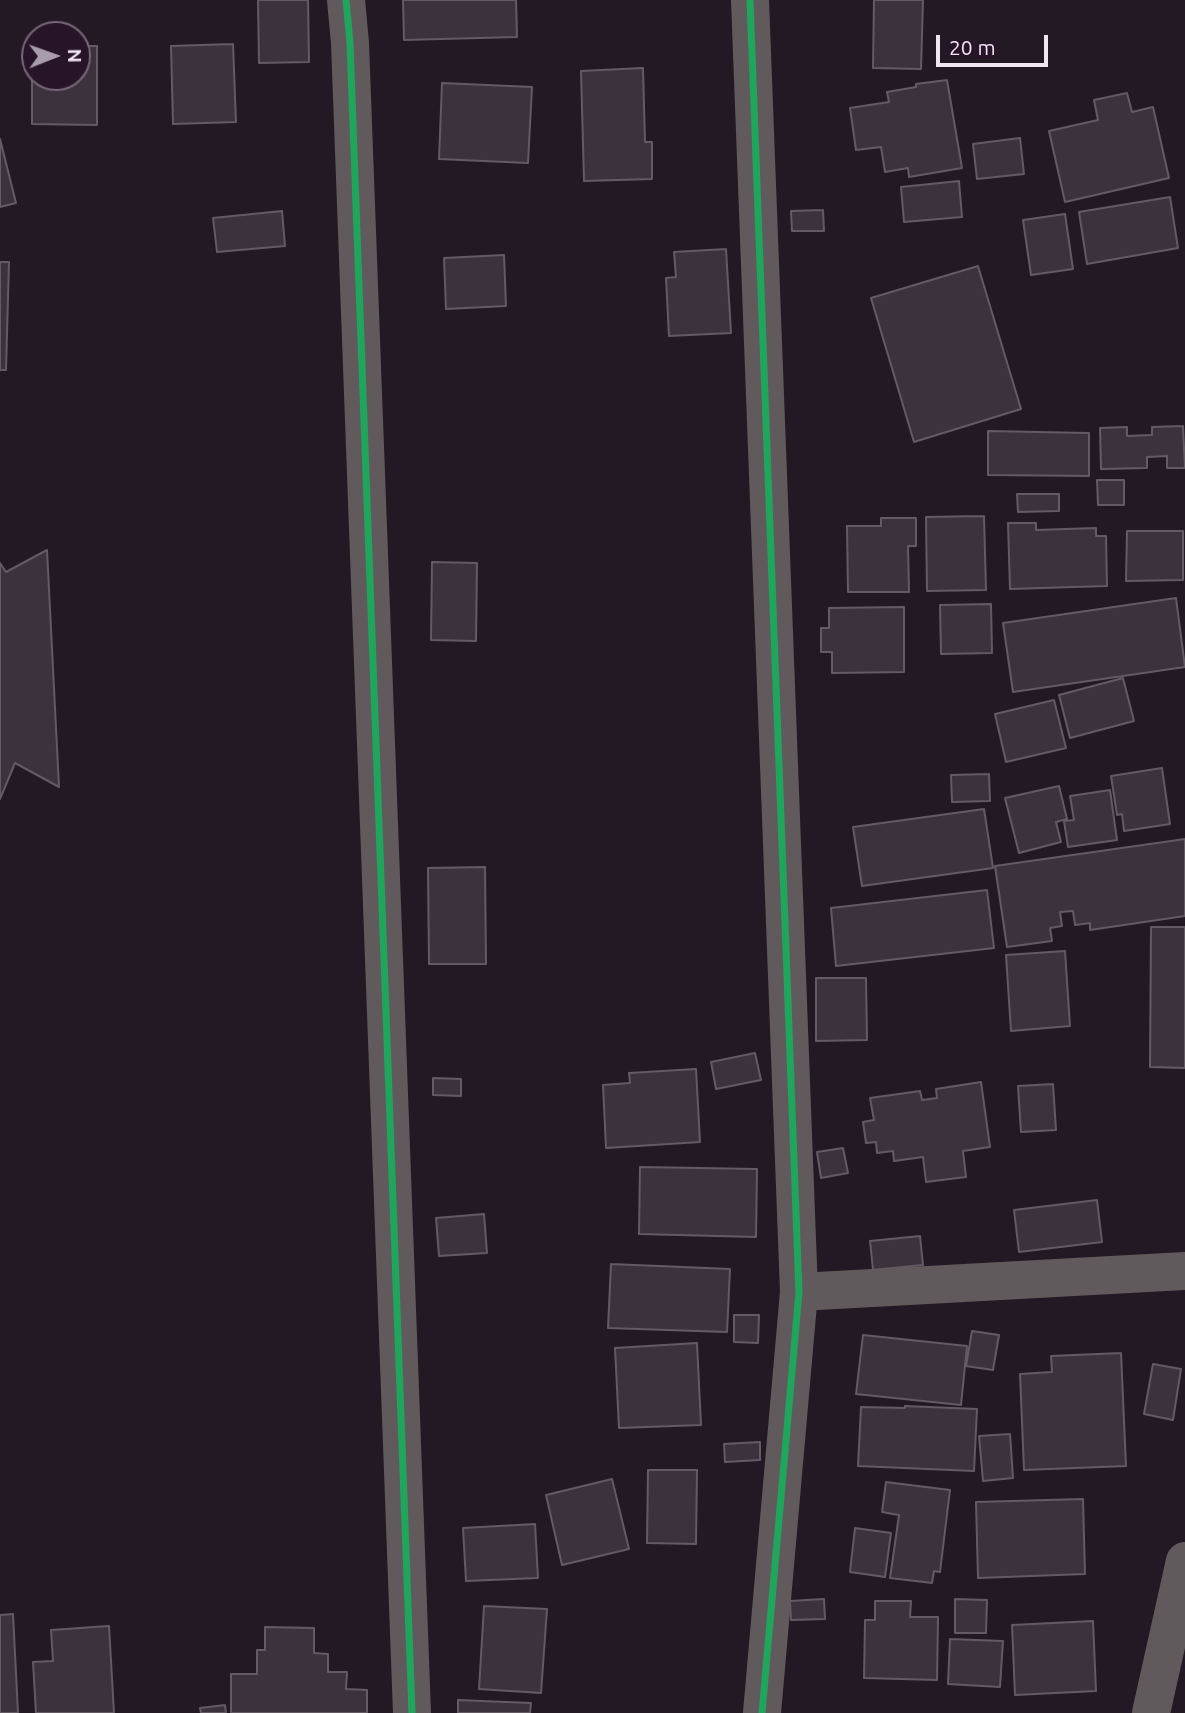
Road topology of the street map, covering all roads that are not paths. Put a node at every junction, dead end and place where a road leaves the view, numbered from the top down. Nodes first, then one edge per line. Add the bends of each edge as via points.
1 (346, 0) edge
2 (750, 0) edge
3 (1185, 1271) edge
4 (799, 1292) junction
5 (1185, 1561) edge
6 (412, 1713) edge
7 (762, 1713) edge
8 (1151, 1713) edge

1 - 6 street
2 - 4 street
3 - 4 street
4 - 7 street
5 - 8 street

